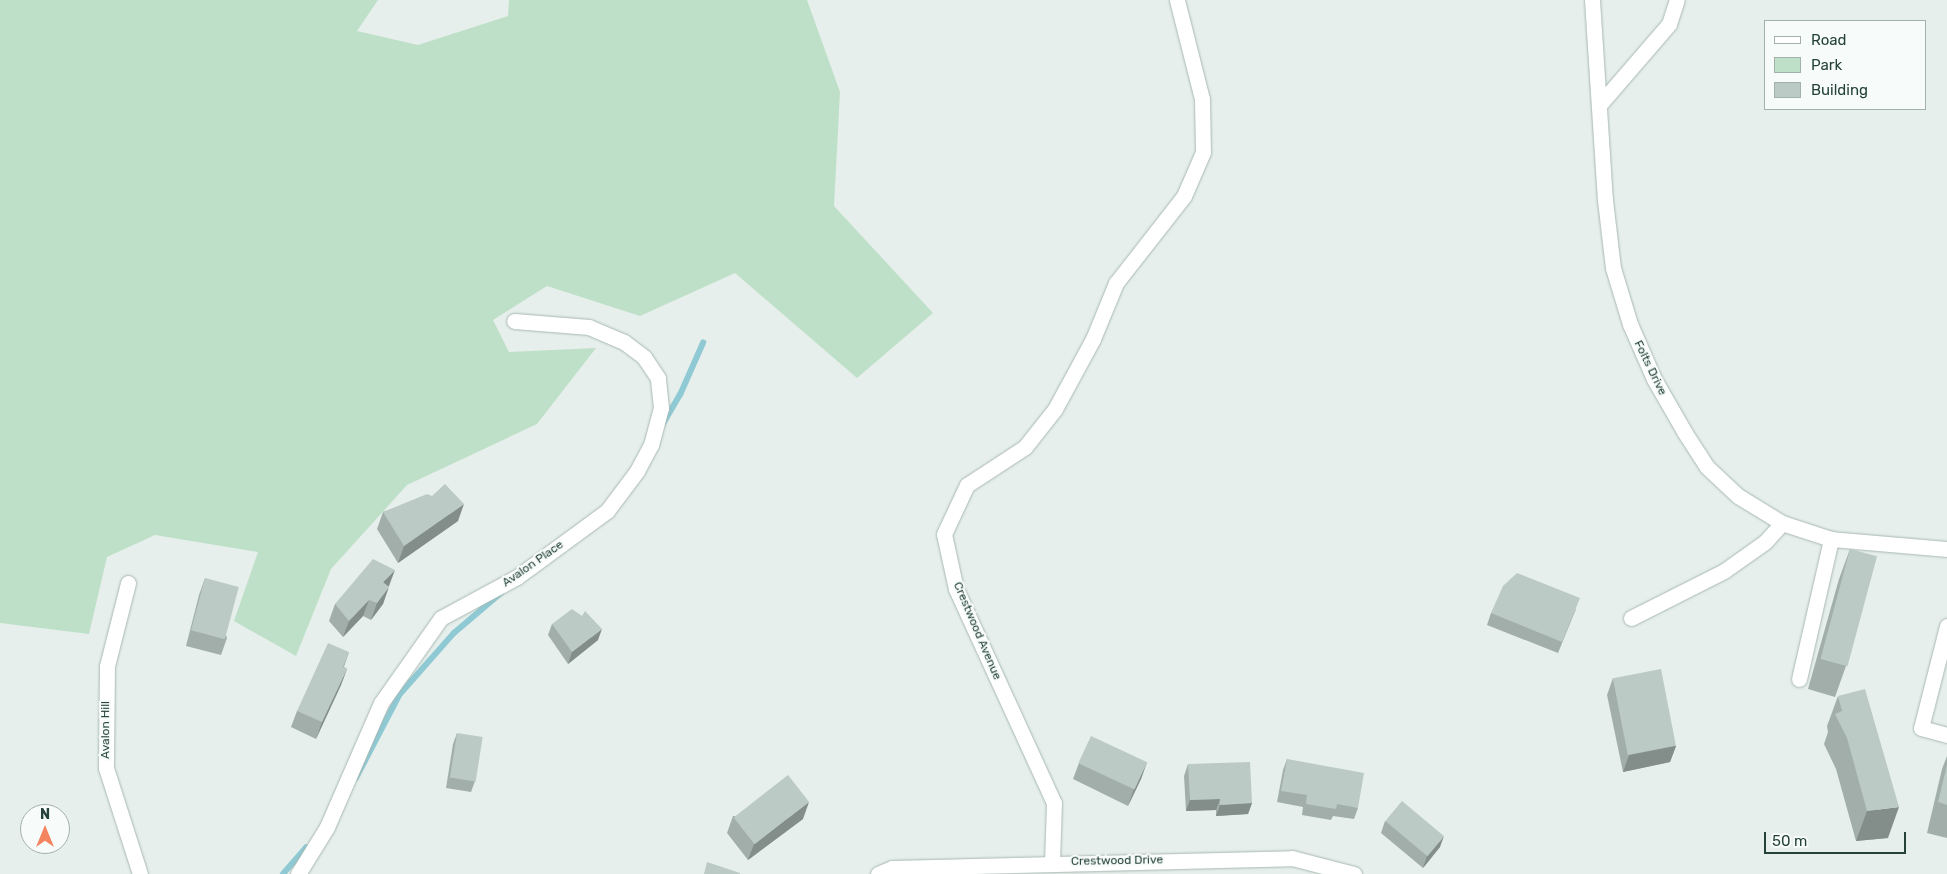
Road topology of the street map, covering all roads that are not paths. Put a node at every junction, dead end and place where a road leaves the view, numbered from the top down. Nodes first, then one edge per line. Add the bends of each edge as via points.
1 (1177, 0) edge
2 (1592, 0) edge
3 (1677, 0) edge
4 (1600, 104) junction
5 (514, 320) dead end
6 (1782, 523) junction
7 (1831, 539) junction
8 (1947, 549) edge
9 (128, 582) dead end
10 (1631, 618) dead end
11 (1947, 626) edge
12 (1799, 679) dead end
13 (1947, 735) edge
14 (1052, 863) junction
15 (140, 874) edge
16 (298, 874) edge
17 (878, 874) edge
18 (1354, 874) edge

1 - 14 street, Crestwood Avenue via 1202,99 1203,152 1184,196 1116,283 1093,339 1055,409 1025,447 967,485 944,534 956,588 1054,803
2 - 4 street, Folts Drive
3 - 4 street via 1669,24
4 - 6 street, Folts Drive via 1605,200 1613,268 1630,324 1654,379 1707,467 1738,496
5 - 16 street, Avalon Place via 589,327 624,342 644,357 658,378 661,408 651,445 637,471 607,511 518,578 441,618 381,703 327,827
6 - 7 street, Folts Drive
6 - 10 street via 1765,542 1724,571
7 - 8 street, Folts Drive
7 - 12 street
9 - 15 street, Avalon Hill via 107,666 106,768
11 - 13 street via 1921,728
14 - 17 street, Crestwood Drive via 892,868
14 - 18 street, Crestwood Drive via 1292,858

